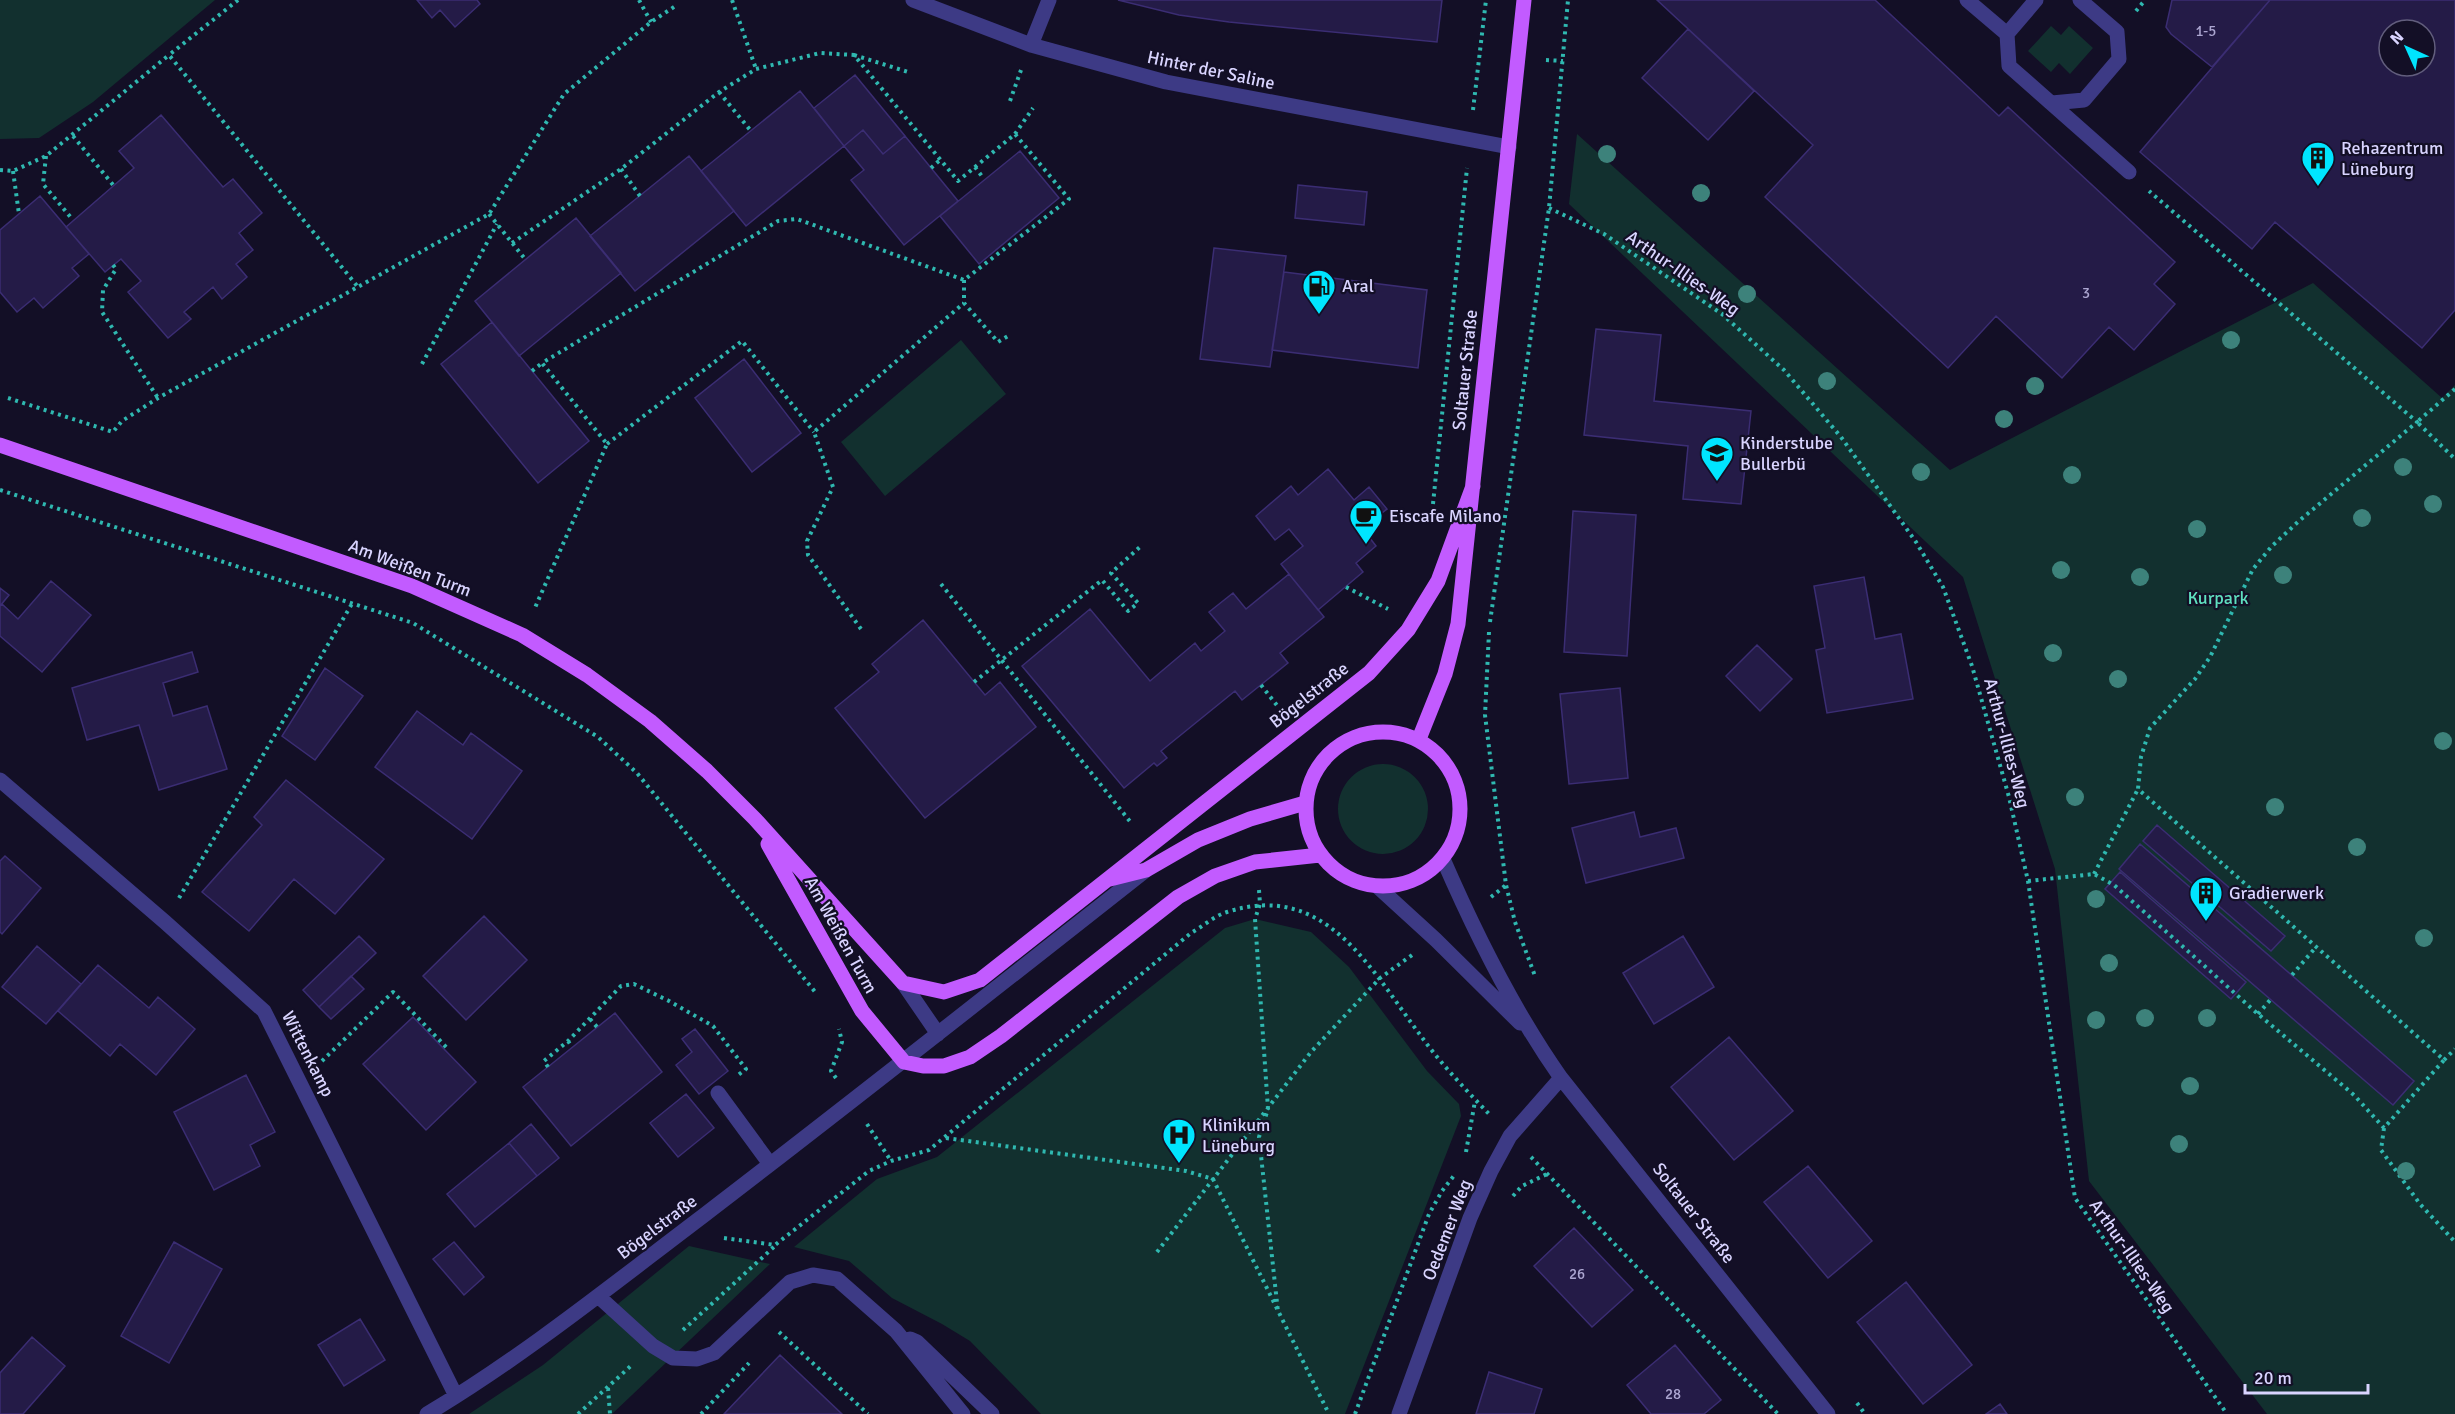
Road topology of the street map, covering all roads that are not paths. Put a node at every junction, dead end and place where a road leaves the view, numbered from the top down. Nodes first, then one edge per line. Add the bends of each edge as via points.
1 (913, 0) edge
2 (1049, 0) edge
3 (1524, 0) edge
4 (1967, 0) edge
5 (2036, 0) edge
6 (2080, 0) edge
7 (2007, 34) junction
8 (1031, 45) junction
9 (2052, 103) junction
10 (1509, 147) junction
11 (2129, 172) road end
12 (0, 445) edge
13 (1473, 486) junction
14 (1419, 739) junction
15 (0, 780) edge
16 (1305, 803) junction
17 (755, 819) junction
18 (1320, 855) junction
19 (1443, 859) junction
20 (1146, 870) junction
21 (1104, 881) junction
22 (1378, 887) junction
23 (903, 984) junction
24 (938, 1034) junction
25 (1530, 1034) junction
26 (904, 1062) junction
27 (1561, 1078) junction
28 (718, 1093) road end
29 (770, 1164) junction
30 (598, 1296) junction
31 (897, 1331) junction
32 (456, 1396) junction
33 (427, 1414) edge
34 (963, 1414) edge
35 (992, 1414) edge
36 (1399, 1414) edge
37 (1828, 1414) edge

1 - 8 street, Hinter der Saline
2 - 8 street
3 - 10 main road, Soltauer Straße
4 - 7 street
5 - 7 street
6 - 9 street via 2117,32 2119,59 2084,100
7 - 9 street via 2009,66
8 - 10 street, Hinter der Saline via 1166,82
9 - 11 street
10 - 13 main road, Soltauer Straße
12 - 17 main road, Am Weißen Turm via 412,586 522,635 587,675 650,721
13 - 14 main road, Soltauer Straße via 1458,624 1445,674
13 - 21 main road, Bögelstraße via 1438,581 1408,630 1369,673
14 - 16 main road, Soltauer Straße via 1382,730 1345,740 1317,766
14 - 19 main road, Soltauer Straße via 1446,761 1460,793 1460,828
15 - 32 street, Wittenkamp via 264,1011
16 - 18 main road, Soltauer Straße via 1307,830
16 - 20 main road, Bögelstraße via 1198,840
17 - 23 main road, Am Weißen Turm
17 - 26 main road, Am Weißen Turm via 862,1011
18 - 22 main road, Soltauer Straße via 1345,877
18 - 26 main road via 1255,862 1215,876 1178,897 970,1057 944,1066
19 - 22 main road, Soltauer Straße via 1413,881
19 - 25 street, Soltauer Straße
20 - 21 main road, Bögelstraße
20 - 24 street, Bögelstraße
21 - 23 main road, Bögelstraße via 980,980 944,992
22 - 25 street, Soltauer Straße
23 - 24 street, Am Weißen Turm
24 - 26 street, Bögelstraße
25 - 27 street, Soltauer Straße
26 - 29 street, Bögelstraße
27 - 36 street, Oedemer Weg via 1510,1136 1491,1171
27 - 37 street, Soltauer Straße
28 - 29 street
29 - 30 street, Bögelstraße
30 - 31 street via 653,1346 673,1358 697,1359 714,1353 790,1282 813,1275 837,1278
30 - 32 street, Bögelstraße
31 - 34 street
31 - 35 street via 916,1342
32 - 33 street, Bögelstraße

